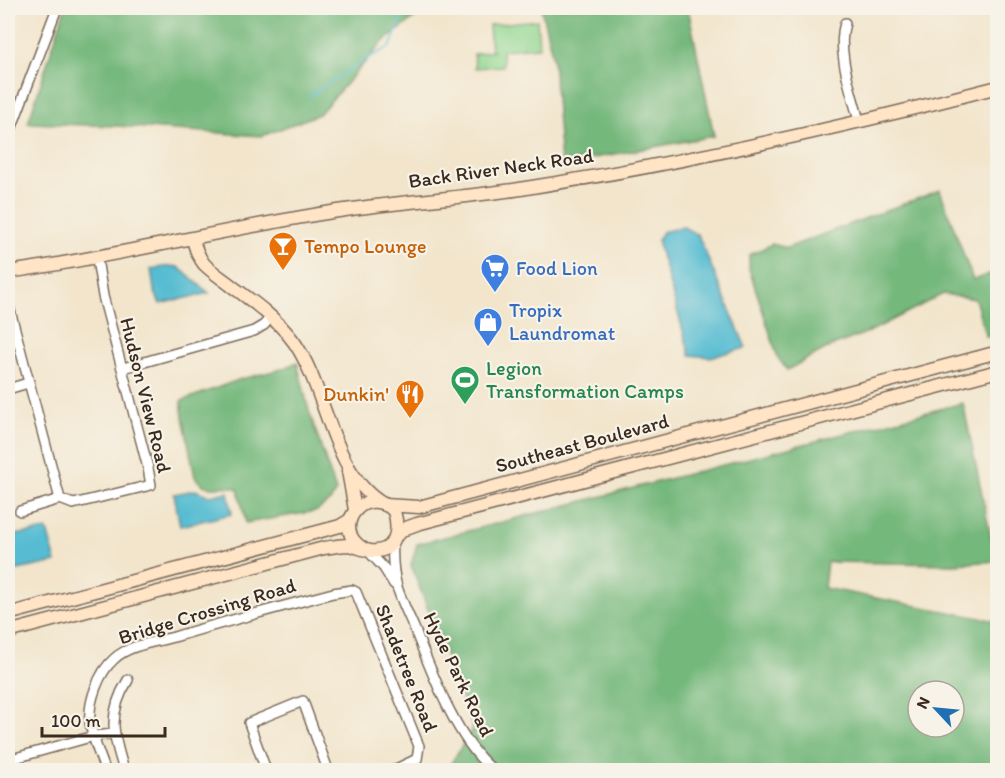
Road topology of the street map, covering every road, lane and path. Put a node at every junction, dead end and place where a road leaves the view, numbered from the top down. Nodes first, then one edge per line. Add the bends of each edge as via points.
1 (57, 8) edge
2 (845, 23) dead end
3 (998, 87) edge
4 (859, 121) junction
5 (8, 137) edge
6 (193, 239) junction
7 (97, 259) junction
8 (8, 272) edge
9 (8, 303) edge
10 (271, 317) junction
11 (998, 352) edge
12 (123, 368) junction
13 (998, 370) edge
14 (28, 383) junction
15 (8, 388) edge
16 (347, 467) junction
17 (60, 499) junction
18 (382, 504) junction
19 (20, 511) dead end
20 (352, 515) junction
21 (395, 538) junction
22 (366, 550) junction
23 (398, 588) junction
24 (356, 592) joint
25 (8, 614) edge
26 (8, 632) edge
27 (128, 680) dead end
28 (114, 734) junction
29 (94, 736) junction
30 (8, 760) edge
31 (483, 766) edge
32 (105, 771) edge
33 (124, 771) edge
34 (266, 771) edge
35 (328, 771) edge
36 (394, 771) edge
37 (493, 771) edge

1 - 5 street
2 - 4 street via 842,46
3 - 4 main road, Back River Neck Road
4 - 6 main road, Back River Neck Road via 531,188 347,209
6 - 7 main road, Back River Neck Road
6 - 10 main road via 204,263
7 - 8 main road, Back River Neck Road
7 - 12 street, Hudson View Road
9 - 14 street
10 - 12 street via 254,331
10 - 16 main road via 301,352
11 - 18 main road, Southeast Boulevard via 419,507
12 - 17 street, Hudson View Road via 151,485 73,504
13 - 21 main road, Southeast Boulevard via 417,524
14 - 15 street
14 - 17 street
16 - 18 main road via 368,495
16 - 20 main road
17 - 19 street, Hudson View Road
18 - 20 main road via 364,503
18 - 21 main road via 394,512
20 - 22 main road via 349,530 353,540
20 - 25 main road via 340,526
21 - 22 main road via 386,548
21 - 23 street, Hyde Park Road via 393,563
22 - 23 street, Hyde Park Road
22 - 26 main road via 349,545 324,548
23 - 31 street, Hyde Park Road via 439,687
24 - 29 street, Bridge Crossing Road via 333,593 121,654 105,670 94,695 90,722
24 - 36 street, Shadetree Road via 420,746 417,759
27 - 28 street via 116,706
28 - 29 street
28 - 33 street
29 - 30 street
29 - 32 street, Bridge Crossing Road
31 - 37 street, Hyde Park Road
34 - 35 street via 249,723 303,701

